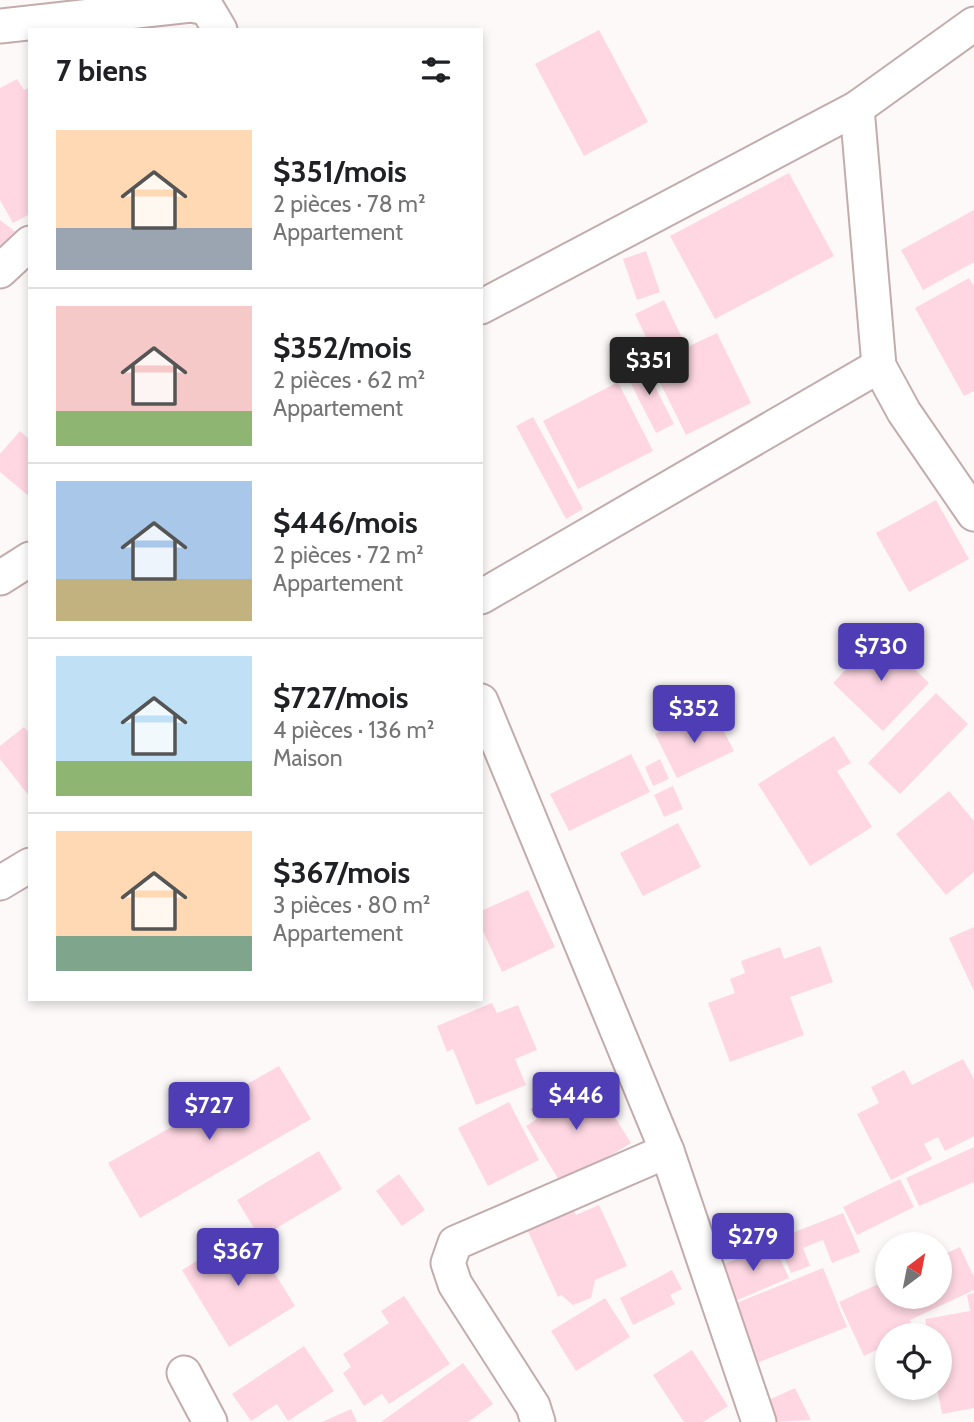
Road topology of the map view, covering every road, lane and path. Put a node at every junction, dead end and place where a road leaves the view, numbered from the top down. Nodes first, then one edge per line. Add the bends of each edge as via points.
1 (974, 24) edge
2 (0, 26) edge
3 (219, 28) edge
4 (857, 108) junction
5 (28, 245) edge
6 (0, 271) edge
7 (483, 306) edge
8 (879, 366) junction
9 (974, 514) edge
10 (28, 560) edge
11 (0, 578) edge
12 (483, 596) edge
13 (483, 706) edge
14 (28, 866) edge
15 (0, 883) edge
16 (667, 1151) junction
17 (184, 1373) dead end
18 (210, 1422) edge
19 (538, 1422) edge
20 (759, 1422) edge

1 - 4 street
2 - 3 street via 191,5 207,8
4 - 7 street
4 - 8 street
5 - 6 street
8 - 9 street via 904,412
8 - 12 street
10 - 11 street
13 - 16 street
14 - 15 street
16 - 19 street via 455,1242 448,1263 454,1284 533,1406
16 - 20 street
17 - 18 street

